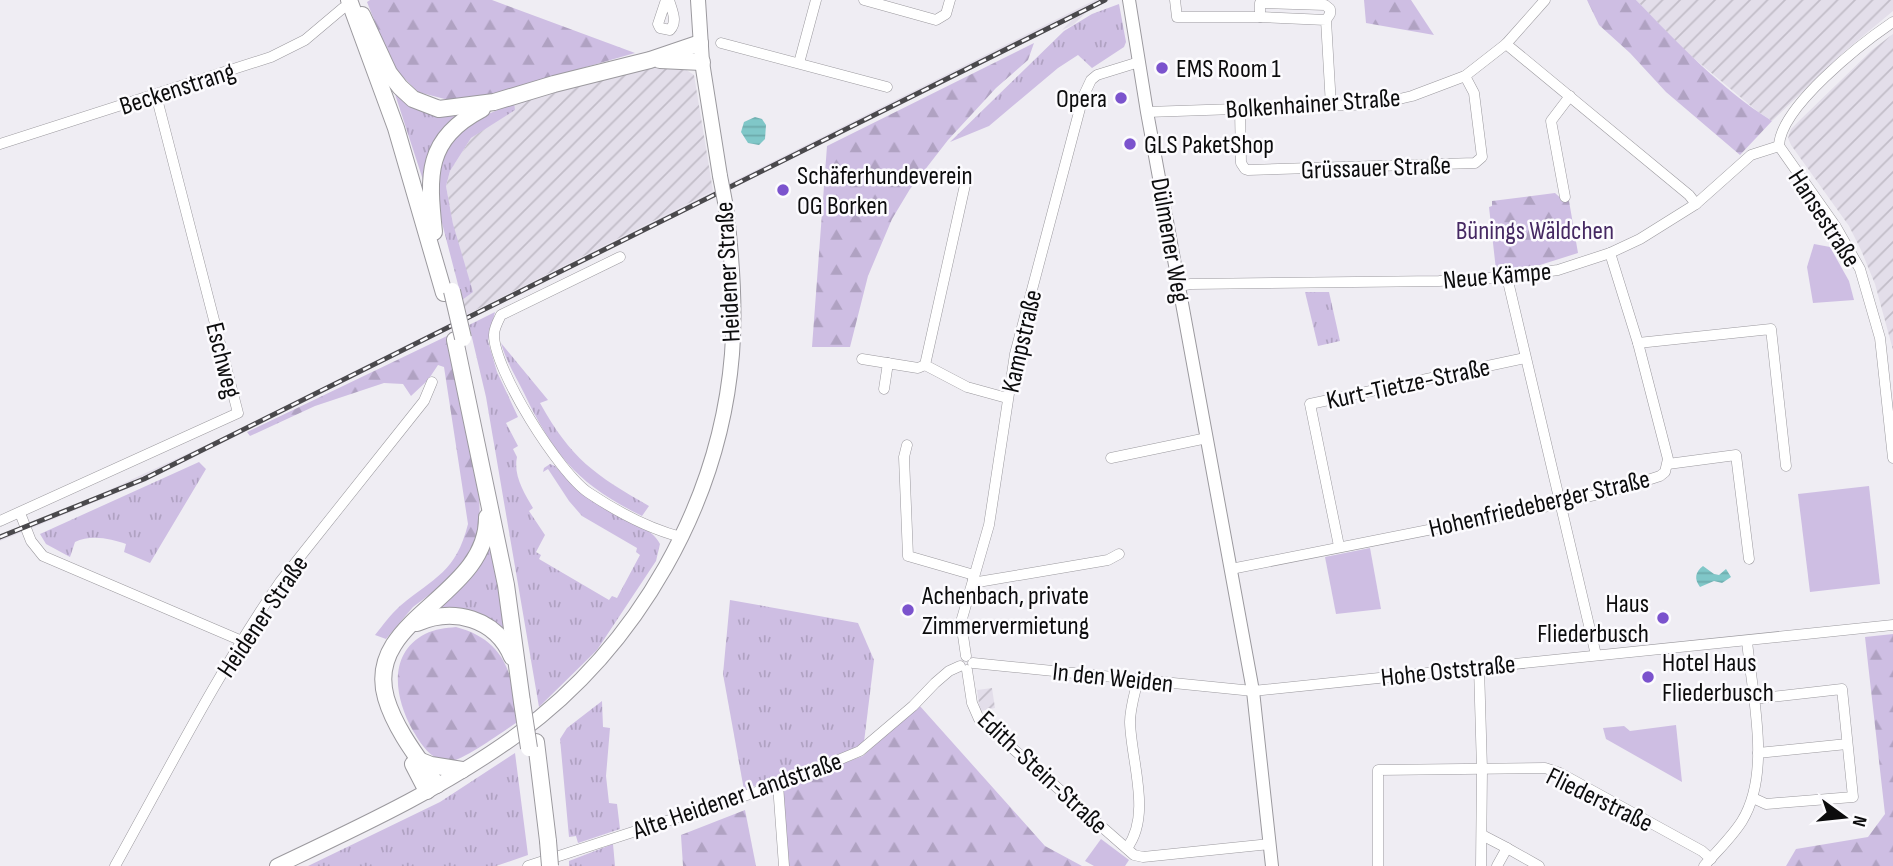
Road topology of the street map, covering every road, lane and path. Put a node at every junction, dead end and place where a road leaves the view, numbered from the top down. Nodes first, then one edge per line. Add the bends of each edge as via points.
1 (698, 0) edge
2 (816, 0) edge
3 (864, 0) edge
4 (950, 0) edge
5 (1129, 0) edge
6 (1175, 0) edge
7 (1545, 0) edge
8 (353, 6) edge
9 (1893, 22) edge
10 (700, 43) junction
11 (721, 43) dead end
12 (1506, 44) junction
13 (650, 60) junction
14 (702, 62) junction
15 (1139, 62) junction
16 (799, 63) junction
17 (1465, 76) junction
18 (887, 88) dead end
19 (156, 95) junction
20 (1570, 96) junction
21 (494, 102) junction
22 (1331, 106) junction
23 (1240, 109) junction
24 (1147, 112) junction
25 (0, 144) edge
26 (1779, 145) junction
27 (968, 176) dead end
28 (1565, 197) dead end
29 (1696, 204) junction
30 (435, 235) junction
31 (1610, 253) junction
32 (620, 257) dead end
33 (1507, 277) junction
34 (1180, 286) junction
35 (448, 293) junction
36 (459, 339) junction
37 (1638, 343) junction
38 (1525, 358) junction
39 (862, 359) dead end
40 (888, 363) junction
41 (925, 365) junction
42 (432, 382) dead end
43 (884, 389) dead end
44 (1007, 398) junction
45 (1207, 438) junction
46 (907, 444) dead end
47 (1111, 457) dead end
48 (1893, 458) edge
49 (1668, 464) junction
50 (1786, 466) dead end
51 (485, 483) junction
52 (1561, 503) junction
53 (20, 513) junction
54 (0, 521) edge
55 (681, 537) junction
56 (1339, 546) junction
57 (1119, 554) dead end
58 (1749, 559) dead end
59 (1231, 569) junction
60 (973, 578) junction
61 (1893, 625) edge
62 (405, 628) junction
63 (242, 641) junction
64 (1746, 641) junction
65 (1596, 655) junction
66 (967, 664) junction
67 (1479, 667) junction
68 (1138, 679) junction
69 (1253, 691) junction
70 (526, 699) junction
71 (1753, 699) junction
72 (407, 741) junction
73 (1847, 744) junction
74 (1758, 753) junction
75 (421, 761) junction
76 (462, 769) junction
77 (1482, 769) junction
78 (778, 785) junction
79 (432, 788) junction
80 (1753, 798) junction
81 (1482, 835) junction
82 (544, 842) junction
83 (1270, 844) junction
84 (1127, 848) junction
85 (1507, 848) junction
86 (1707, 862) edge
87 (115, 866) edge
88 (277, 866) edge
89 (528, 866) edge
90 (542, 866) edge
91 (550, 866) edge
92 (784, 866) edge
93 (1272, 866) edge
94 (1378, 866) edge
95 (1481, 866) edge
96 (1497, 866) edge
97 (1539, 866) edge

1 - 10 main road, Heidener Straße
2 - 16 street
3 - 4 street via 936,19 946,14
5 - 15 street, Dülmener Weg
6 - 22 street via 1177,17 1260,17 1260,3 1325,5 1330,9 1326,20
7 - 12 street, Bolkenhainer Straße
8 - 19 street, Beckenstrang via 287,51
8 - 21 highway via 389,73 413,99 439,109
8 - 30 highway
8 - 35 highway
9 - 26 street via 1796,108 1779,136
10 - 13 highway
10 - 14 main road, Heidener Straße
11 - 16 street
12 - 17 street, Bolkenhainer Straße
12 - 20 street
13 - 14 highway
13 - 21 highway
14 - 55 main road, Heidener Straße, bridge via 726,207 734,323 729,380 715,449
15 - 24 street, Dülmener Weg
15 - 44 street, Kampstraße via 1097,75 1083,97
16 - 18 street
17 - 22 street, Bolkenhainer Straße via 1412,96
17 - 23 street, Grüssauer Straße via 1474,93 1480,138 1482,157 1475,163 1248,170 1241,163
19 - 25 street, Beckenstrang
19 - 53 street, Eschweg via 238,412
20 - 28 street via 1551,121
20 - 29 street
21 - 30 highway via 453,128 436,153 430,185
22 - 23 street, Bolkenhainer Straße
23 - 24 street, Bolkenhainer Straße
24 - 34 street, Dülmener Weg
26 - 29 street, Neue Kämpe via 1751,155
26 - 48 street, Hansestraße via 1860,269 1880,338
27 - 41 street
29 - 31 street, Neue Kämpe
30 - 35 highway
31 - 33 street, Neue Kämpe via 1558,270
31 - 37 street, Hohenfriedeberger Straße
32 - 55 street via 501,315 494,333 497,355 543,441 563,468 588,492 654,529
33 - 34 street, Neue Kämpe
33 - 38 street
34 - 45 street, Dülmener Weg
35 - 36 highway
36 - 51 highway
36 - 70 highway via 517,607
37 - 49 street, Hohenfriedeberger Straße
37 - 50 street via 1771,329
38 - 52 street
38 - 56 street, Kurt-Tietze-Straße via 1310,404
39 - 40 street
40 - 41 street
40 - 43 street
41 - 44 street via 967,387
42 - 63 street, Heidener Straße via 424,401 280,582
44 - 60 street, Kampstraße via 989,525
45 - 47 street
45 - 59 street, Dülmener Weg
46 - 60 street via 908,556
49 - 52 street, Hohenfriedeberger Straße via 1660,476
49 - 58 street via 1736,455
51 - 62 highway via 487,526 478,558
51 - 70 highway
52 - 56 street, Hohenfriedeberger Straße
52 - 65 street
53 - 54 street, Eschweg
53 - 63 street via 31,541 43,556
55 - 76 main road, Heidener Straße via 642,605 590,670 517,735
56 - 59 street, Hohenfriedeberger Straße
57 - 60 street via 1108,560 978,582
59 - 69 street, Dülmener Weg
60 - 66 street, Kampstraße via 961,622
61 - 64 street, Hohe Oststraße
62 - 70 highway via 446,615 466,616 492,629 510,653
62 - 72 highway via 388,654 382,680 389,708
63 - 87 street, Heidener Straße
64 - 65 street, Hohe Oststraße
64 - 71 street
65 - 67 street, Hohe Oststraße
66 - 68 street, In den Weiden
66 - 78 street, Alte Heidener Landstraße via 943,676 860,751
66 - 84 street, Edith-Stein-Straße via 972,704 979,719
67 - 69 street, Hohe Oststraße
67 - 77 street
68 - 69 street, In den Weiden
68 - 84 street via 1130,718 1140,817
69 - 83 street, Dülmener Weg
70 - 82 highway, bridge
71 - 73 street via 1842,689
71 - 74 street
72 - 75 highway
72 - 79 highway via 414,767
73 - 74 street
73 - 80 street via 1853,797 1766,804
74 - 80 street
75 - 76 highway
75 - 79 highway
76 - 79 main road, Heidener Straße
77 - 81 street
77 - 86 street, Fliederstraße via 1545,768 1560,773 1702,852
77 - 94 street, Fliederstraße via 1378,770
78 - 89 street, Alte Heidener Landstraße
78 - 92 street
79 - 88 main road, Heidener Straße
80 - 86 street via 1742,820
81 - 85 street
81 - 95 street
82 - 90 highway
82 - 91 highway, bridge
83 - 84 street, Edith-Stein-Straße via 1143,857
83 - 93 street, Dülmener Weg
85 - 96 street
85 - 97 street

